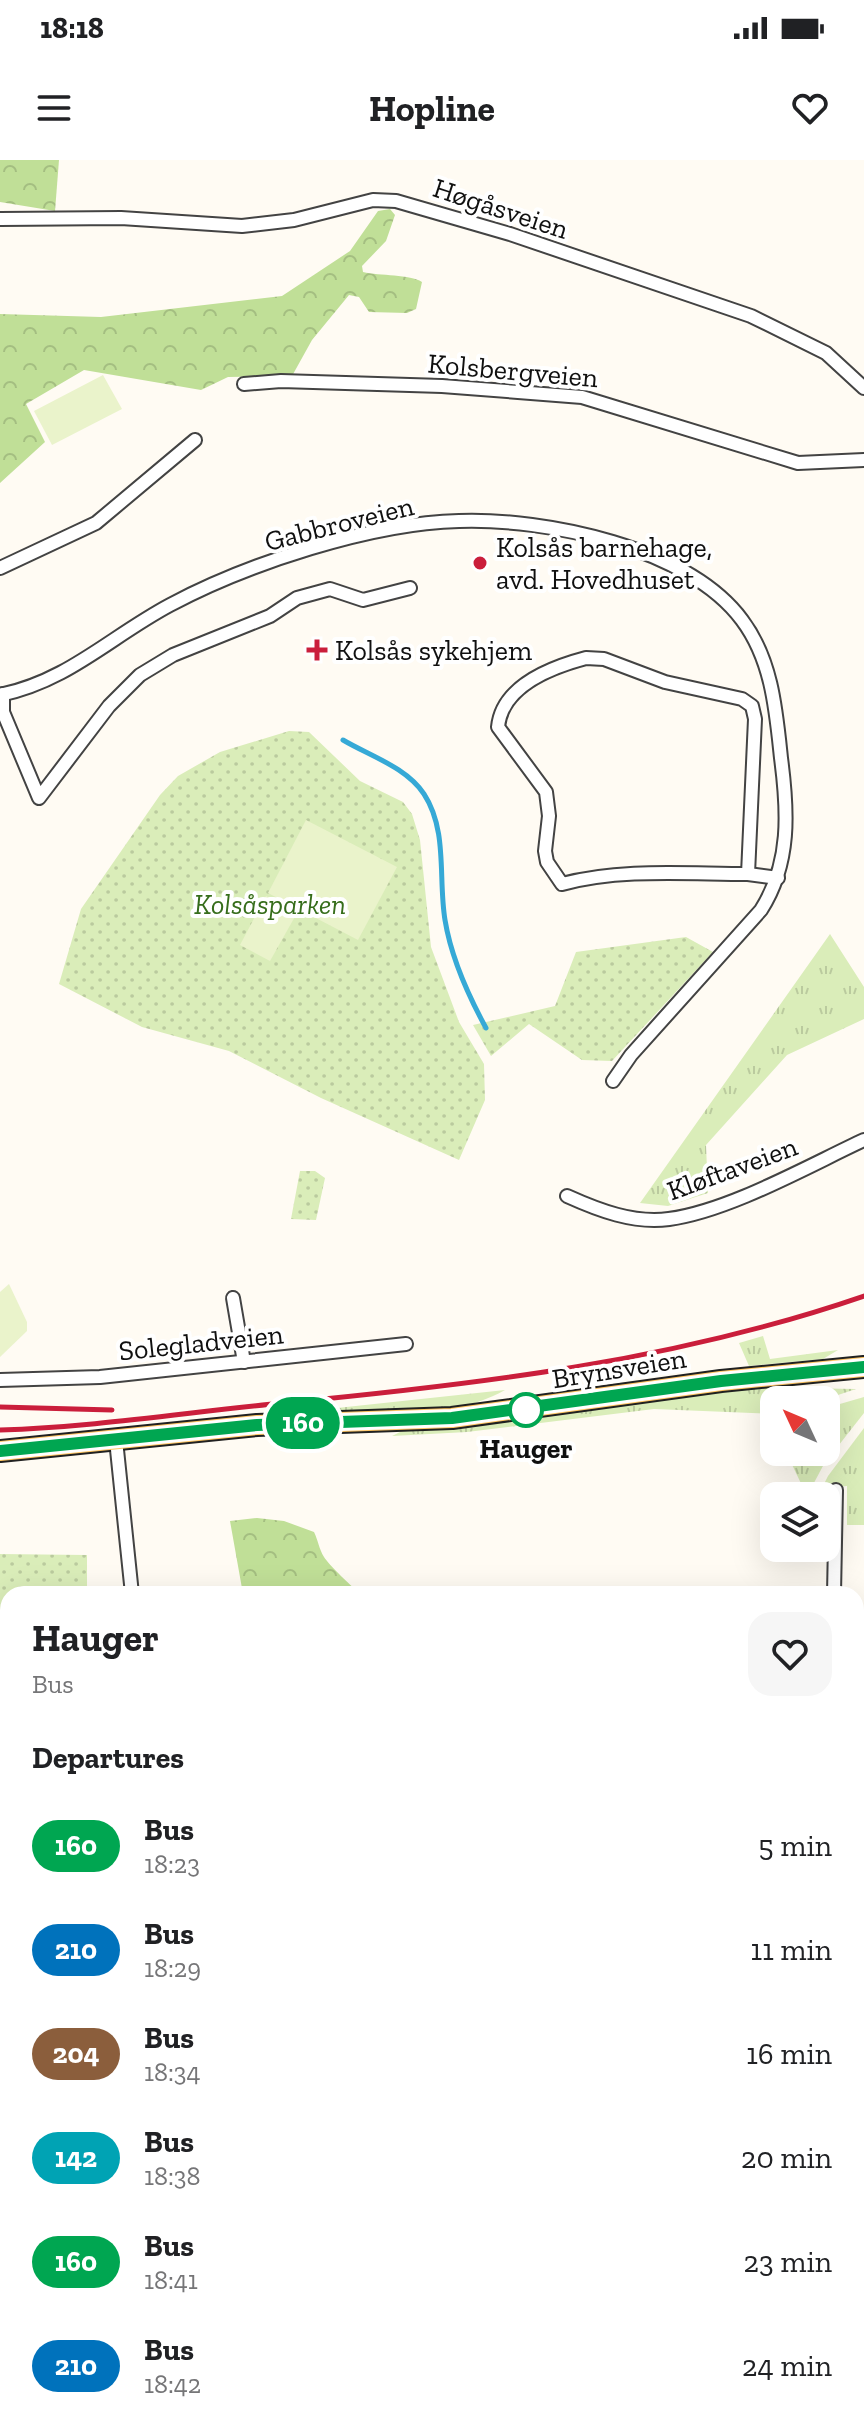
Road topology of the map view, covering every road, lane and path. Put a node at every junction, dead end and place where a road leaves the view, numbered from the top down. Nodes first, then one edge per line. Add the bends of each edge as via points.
1 (0, 219) edge
2 (244, 384) dead end
3 (864, 388) edge
4 (195, 440) dead end
5 (864, 460) edge
6 (0, 568) edge
7 (410, 588) dead end
8 (1, 695) edge
9 (748, 874) junction
10 (778, 878) junction
11 (613, 1081) dead end
12 (864, 1140) edge
13 (567, 1196) dead end
14 (233, 1298) dead end
15 (406, 1344) dead end
16 (244, 1362) junction
17 (864, 1367) edge
18 (0, 1380) edge
19 (116, 1440) junction
20 (0, 1451) edge
21 (835, 1562) edge
22 (131, 1586) edge
23 (834, 1586) edge

1 - 3 street, Høgåsveien via 121,218 242,226 294,220 373,200 396,201 751,316 826,353
2 - 5 street, Kolsbergveien via 442,386 582,397 798,463
4 - 6 street via 96,523
7 - 8 street via 363,600 330,589 297,598 270,616 173,655 140,675 109,706 39,798 3,712
8 - 10 street, Gabbroveien via 62,674 170,605 332,543 458,521 573,532 690,574 743,621 765,662 778,732 786,815
9 - 9 street via 752,706 604,659 586,658 542,674 506,704 498,727 546,792 545,851 562,884 643,875
9 - 10 street
10 - 11 street, Gabbroveien via 745,932
12 - 13 street, Kløftaveien via 778,1180 667,1219 608,1212
14 - 16 street
15 - 16 street, Solegladveien
16 - 18 street, Solegladveien via 100,1377
17 - 19 main road, Brynsveien via 452,1418 257,1425
19 - 20 main road, Brynsveien
19 - 22 street
21 - 23 street

